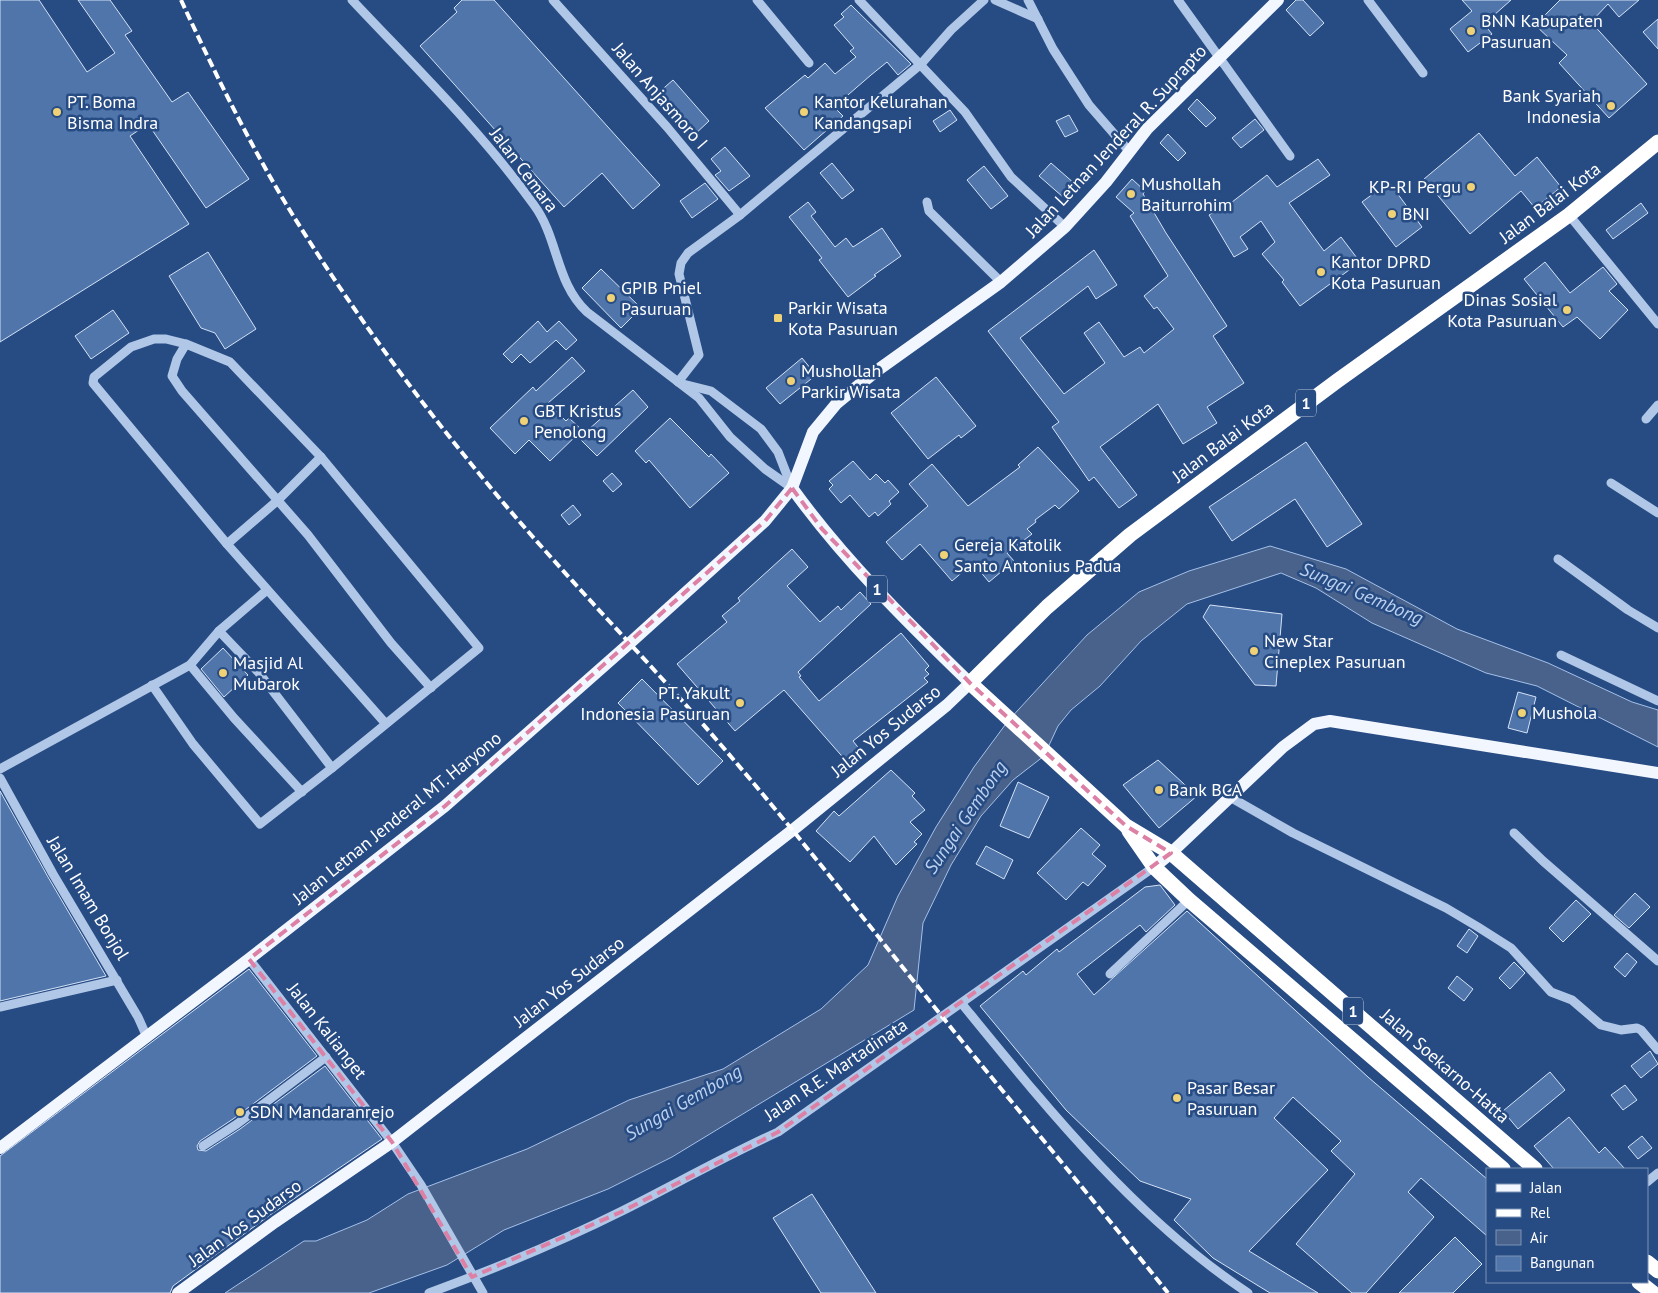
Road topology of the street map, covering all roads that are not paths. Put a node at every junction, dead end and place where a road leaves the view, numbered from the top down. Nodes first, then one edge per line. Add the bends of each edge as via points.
1 (352, 0) edge
2 (553, 0) edge
3 (757, 0) edge
4 (859, 0) edge
5 (984, 0) edge
6 (995, 0) edge
7 (1028, 0) edge
8 (1178, 0) edge
9 (1278, 0) edge
10 (1368, 0) edge
11 (1038, 19) junction
12 (1220, 56) junction
13 (809, 63) dead end
14 (921, 64) junction
15 (1423, 73) dead end
16 (1658, 142) edge
17 (1130, 151) junction
18 (1290, 156) dead end
19 (927, 202) dead end
20 (740, 215) junction
21 (1569, 215) junction
22 (1065, 227) junction
23 (1002, 282) junction
24 (1658, 324) edge
25 (186, 344) junction
26 (678, 382) junction
27 (1658, 405) edge
28 (1646, 419) dead end
29 (321, 457) junction
30 (1611, 484) dead end
31 (792, 488) junction
32 (277, 501) junction
33 (1658, 513) edge
34 (227, 544) junction
35 (1558, 559) dead end
36 (267, 590) junction
37 (1658, 628) edge
38 (219, 631) junction
39 (1561, 655) dead end
40 (190, 665) junction
41 (970, 683) junction
42 (152, 685) junction
43 (431, 688) junction
44 (1658, 701) edge
45 (386, 724) junction
46 (332, 768) junction
47 (0, 769) edge
48 (1658, 773) edge
49 (0, 778) edge
50 (302, 792) junction
51 (1230, 798) junction
52 (1126, 826) junction
53 (1514, 833) dead end
54 (1171, 853) junction
55 (1154, 867) junction
56 (1189, 900) junction
57 (249, 959) junction
58 (1658, 961) edge
59 (1110, 974) dead end
60 (117, 980) junction
61 (962, 1004) junction
62 (0, 1006) edge
63 (146, 1035) junction
64 (1658, 1050) edge
65 (326, 1056) junction
66 (392, 1142) junction
67 (203, 1146) dead end
68 (0, 1148) edge
69 (1502, 1168) edge
70 (1534, 1168) edge
71 (1658, 1172) edge
72 (1648, 1181) edge
73 (1648, 1263) edge
74 (1658, 1271) edge
75 (472, 1277) junction
76 (1640, 1283) edge
77 (178, 1293) edge
78 (429, 1293) edge
79 (484, 1293) edge
80 (1248, 1293) edge
81 (1653, 1293) edge

1 - 26 street, Jalan Cemara via 457,111 535,205 548,229 572,297
2 - 20 street, Jalan Anjasmoro I via 667,127
3 - 13 street
4 - 14 street
5 - 14 street
6 - 11 street
7 - 11 street
8 - 12 street
9 - 12 main road, Jalan Letnan Jenderal R. Suprapto
10 - 15 street
11 - 17 street via 1089,105
12 - 17 main road, Jalan Letnan Jenderal R. Suprapto via 1147,129
12 - 18 street
14 - 20 street
14 - 22 street via 965,112 1011,177
16 - 21 highway, Jalan Balai Kota / 1
17 - 22 main road, Jalan Letnan Jenderal R. Suprapto
19 - 23 street via 929,211
20 - 26 street via 688,252 681,263 679,274 699,355
21 - 24 street
21 - 41 highway, Jalan Balai Kota / 1 via 1337,381 1130,536 1047,608
22 - 23 main road, Jalan Letnan Jenderal R. Suprapto
23 - 31 main road, Jalan Letnan Jenderal R. Suprapto via 874,372 837,403 814,432
25 - 29 street via 230,362
25 - 32 street via 175,366 173,379
25 - 34 street via 166,339 143,341 121,354 92,381
26 - 31 street, Jalan Cemara via 699,398 730,436 765,469
26 - 31 street, Jalan Cemara via 711,391 761,429 778,452
27 - 28 street
29 - 32 street
29 - 43 street via 478,645 478,650
30 - 33 street
31 - 41 main road, 1 via 822,529 900,614
31 - 57 main road, Jalan Letnan Jenderal MT. Haryono via 765,521 446,806
32 - 34 street
32 - 43 street via 308,535 391,644
34 - 36 street
35 - 37 street
36 - 38 street
36 - 45 street
38 - 40 street
38 - 46 street via 258,673
39 - 44 street
40 - 42 street
40 - 50 street
41 - 52 highway, 1
41 - 66 main road, Jalan Yos Sudarso via 948,705 786,836
42 - 47 street
42 - 50 street via 193,744 257,823 263,823
43 - 45 street
45 - 46 street
46 - 50 street
48 - 51 main road via 1330,721 1314,724 1300,733
49 - 60 street, Jalan Imam Bonjol
51 - 54 main road
51 - 64 street via 1478,926 1512,948 1551,992 1572,1000 1601,1025 1621,1030 1642,1030
52 - 54 highway, 1
52 - 55 highway, 1
53 - 58 street
54 - 55 main road
54 - 70 highway, Jalan Soekarno-Hatta / 1
55 - 56 highway, 1
55 - 61 street, Jalan R.E. Martadinata
56 - 59 street
56 - 69 highway, 1
57 - 63 main road, Jalan Letnan Jenderal MT. Haryono
57 - 65 street, Jalan Kalianget
60 - 62 street
60 - 63 street, Jalan Imam Bonjol
61 - 75 street, Jalan R.E. Martadinata via 778,1132 725,1156 621,1212
61 - 80 street via 1076,1139 1153,1218 1212,1269
63 - 68 main road, Jalan Letnan Jenderal MT. Haryono
65 - 66 street, Jalan Kalianget
65 - 67 street
66 - 75 street, Jalan Kalianget via 421,1185
66 - 77 main road, Jalan Yos Sudarso
71 - 72 street
73 - 74 highway
75 - 78 street, Jalan R.E. Martadinata
75 - 79 street, Jalan Kalianget
76 - 81 highway

